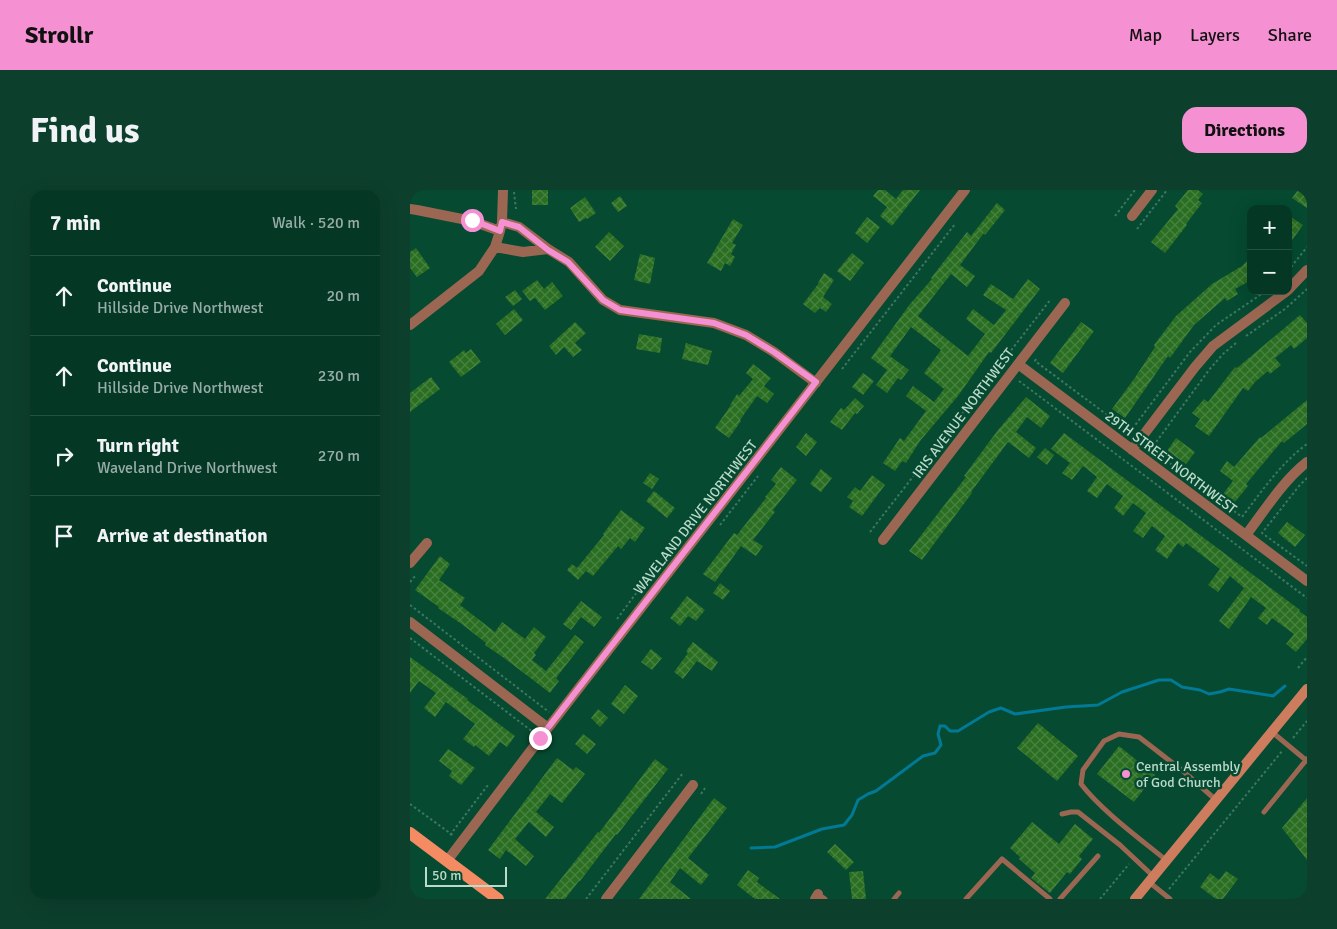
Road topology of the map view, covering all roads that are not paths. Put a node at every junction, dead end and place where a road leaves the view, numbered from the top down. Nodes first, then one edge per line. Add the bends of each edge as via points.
1 (503, 190) edge
2 (966, 190) edge
3 (1152, 190) edge
4 (410, 210) edge
5 (1132, 216) dead end
6 (501, 226) junction
7 (495, 247) junction
8 (548, 250) junction
9 (1307, 270) edge
10 (1292, 287) edge
11 (1283, 295) edge
12 (1065, 303) dead end
13 (410, 325) edge
14 (1018, 364) junction
15 (816, 382) junction
16 (1132, 450) junction
17 (1307, 462) edge
18 (1246, 535) junction
19 (884, 540) dead end
20 (427, 543) dead end
21 (410, 563) edge
22 (1307, 581) edge
23 (410, 622) edge
24 (1307, 688) edge
25 (548, 728) junction
26 (1272, 732) junction
27 (1307, 760) edge
28 (693, 785) dead end
29 (1216, 800) junction
30 (1264, 812) dead end
31 (1062, 814) dead end
32 (410, 833) edge
33 (1098, 856) dead end
34 (447, 861) junction
35 (1166, 861) junction
36 (1151, 879) junction
37 (899, 893) dead end
38 (498, 899) edge
39 (606, 899) edge
40 (894, 899) edge
41 (966, 899) edge
42 (1050, 899) edge
43 (1060, 899) edge
44 (1135, 899) edge
45 (1170, 899) edge

1 - 6 street
2 - 15 street, WAVELAND DRIVE NORTHWEST
3 - 5 street
4 - 6 street
6 - 7 street
6 - 8 street via 519,227
7 - 8 street via 523,252
7 - 13 street via 479,271
8 - 15 street via 568,262 603,300 620,310 714,323 746,335
9 - 10 street
11 - 16 street via 1213,346
12 - 14 street, IRIS AVENUE NORTHWEST
14 - 16 street, 29TH STREET NORTHWEST
14 - 19 street, IRIS AVENUE NORTHWEST
15 - 25 street, WAVELAND DRIVE NORTHWEST
16 - 18 street, 29TH STREET NORTHWEST
17 - 18 street via 1280,489
18 - 22 street, 29TH STREET NORTHWEST
20 - 21 street
23 - 25 street
24 - 26 main road
25 - 34 street, WAVELAND DRIVE NORTHWEST
26 - 27 lane
26 - 29 main road
27 - 30 lane
28 - 39 street
29 - 35 main road
29 - 35 lane via 1139,737 1119,734 1104,741 1083,770 1081,784
31 - 36 lane via 1078,812 1134,858
32 - 34 main road
33 - 43 lane
34 - 38 main road
35 - 36 main road
36 - 44 main road
36 - 45 lane
37 - 40 lane
41 - 42 lane via 1002,859

